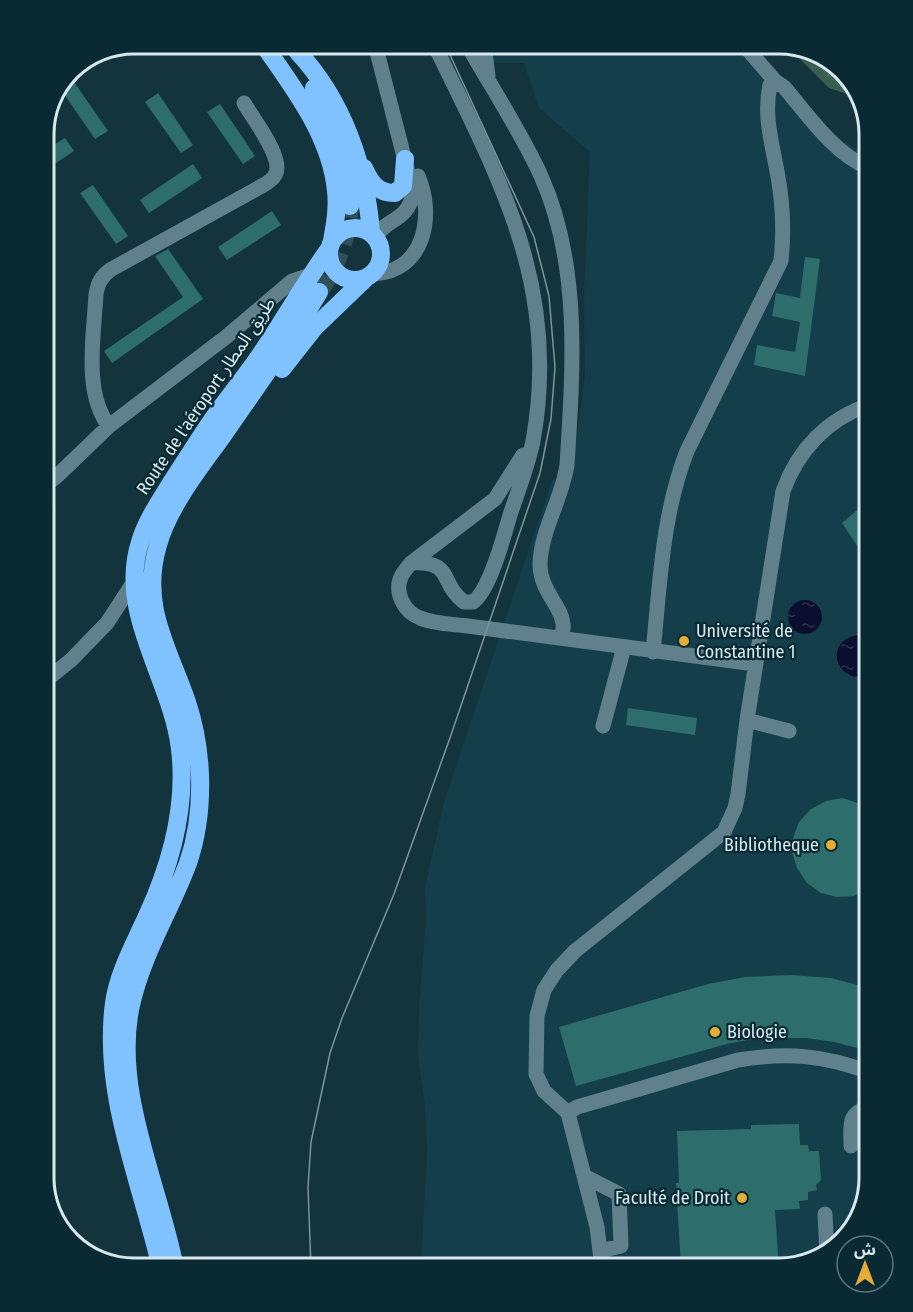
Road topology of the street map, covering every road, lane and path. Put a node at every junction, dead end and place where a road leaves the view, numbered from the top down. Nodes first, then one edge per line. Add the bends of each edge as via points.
1 (270, 54) edge
2 (298, 54) edge
3 (301, 54) edge
4 (378, 54) edge
5 (439, 54) edge
6 (473, 54) edge
7 (485, 54) edge
8 (751, 54) edge
9 (775, 81) junction
10 (488, 82) junction
11 (244, 103) dead end
12 (353, 144) junction
13 (405, 159) junction
14 (859, 162) edge
15 (395, 194) junction
16 (419, 200) junction
17 (350, 206) tunnel mouth
18 (373, 236) junction
19 (330, 245) junction
20 (369, 276) junction
21 (314, 285) junction
22 (859, 410) edge
23 (109, 426) junction
24 (532, 443) junction
25 (54, 479) edge
26 (168, 521) junction
27 (411, 563) junction
28 (135, 580) junction
29 (556, 638) junction
30 (624, 647) junction
31 (653, 652) junction
32 (755, 664) junction
33 (54, 674) edge
34 (747, 720) junction
35 (603, 726) dead end
36 (789, 731) dead end
37 (859, 1068) edge
38 (859, 1110) edge
39 (567, 1113) junction
40 (851, 1146) dead end
41 (584, 1176) junction
42 (825, 1214) dead end
43 (826, 1243) edge
44 (600, 1251) junction
45 (158, 1258) edge
46 (172, 1258) edge
47 (601, 1258) edge

1 - 19 highway, Route de l'aéroport طريق المطار via 305,108 332,169 337,200
2 - 17 highway via 336,135
3 - 12 highway via 315,70
4 - 13 street
5 - 24 street via 505,195 532,282 540,345
6 - 10 street
7 - 10 street
8 - 9 street
9 - 14 street via 837,146
9 - 31 street via 770,85 767,108 783,217 781,261 677,477 669,510
10 - 29 street via 541,176 559,229 566,270 571,333 567,465 540,566 542,580 563,624
11 - 23 street via 276,157 276,174 110,270 98,284 92,375 98,408
12 - 15 highway via 374,186
12 - 18 highway
13 - 15 highway via 403,186
13 - 16 street via 418,175
15 - 16 street
16 - 18 street
16 - 20 street via 425,226 418,246 403,264
18 - 19 highway via 354,228 338,234
18 - 20 highway via 381,252 378,267
19 - 20 highway via 331,265 342,277 358,280
19 - 21 highway, Route de l'aéroport طريق المطار
20 - 26 highway via 302,344 200,487
21 - 23 street via 304,277 292,281
21 - 26 highway, Route de l'aéroport طريق المطار via 254,390
21 - 28 highway, Route de l'aéroport طريق المطار via 205,430 161,500 140,540
22 - 32 street via 822,431 789,474 779,504
23 - 25 street
24 - 27 street via 495,499
24 - 27 street via 504,536 479,597 464,602 437,566
26 - 46 highway, Route de l'aéroport طريق المطار via 160,536 151,576 152,594 159,630 193,721 200,807 188,862 136,986 128,1028 128,1059 136,1118
27 - 29 street via 402,575 400,593 404,605 422,619
28 - 33 street via 107,623
28 - 45 highway, Route de l'aéroport طريق المطار via 141,625 176,720 180,806 166,869 118,985 112,1055 126,1135
29 - 30 street
30 - 31 street
30 - 35 street
31 - 32 street
32 - 34 street
34 - 36 street
34 - 39 street via 738,794 724,832 575,951 544,990 537,1016 536,1074 544,1091
37 - 39 street via 813,1057 738,1059
38 - 40 street via 853,1115
39 - 41 street
41 - 44 street
41 - 44 street via 619,1194 621,1246
42 - 43 street
44 - 47 street

